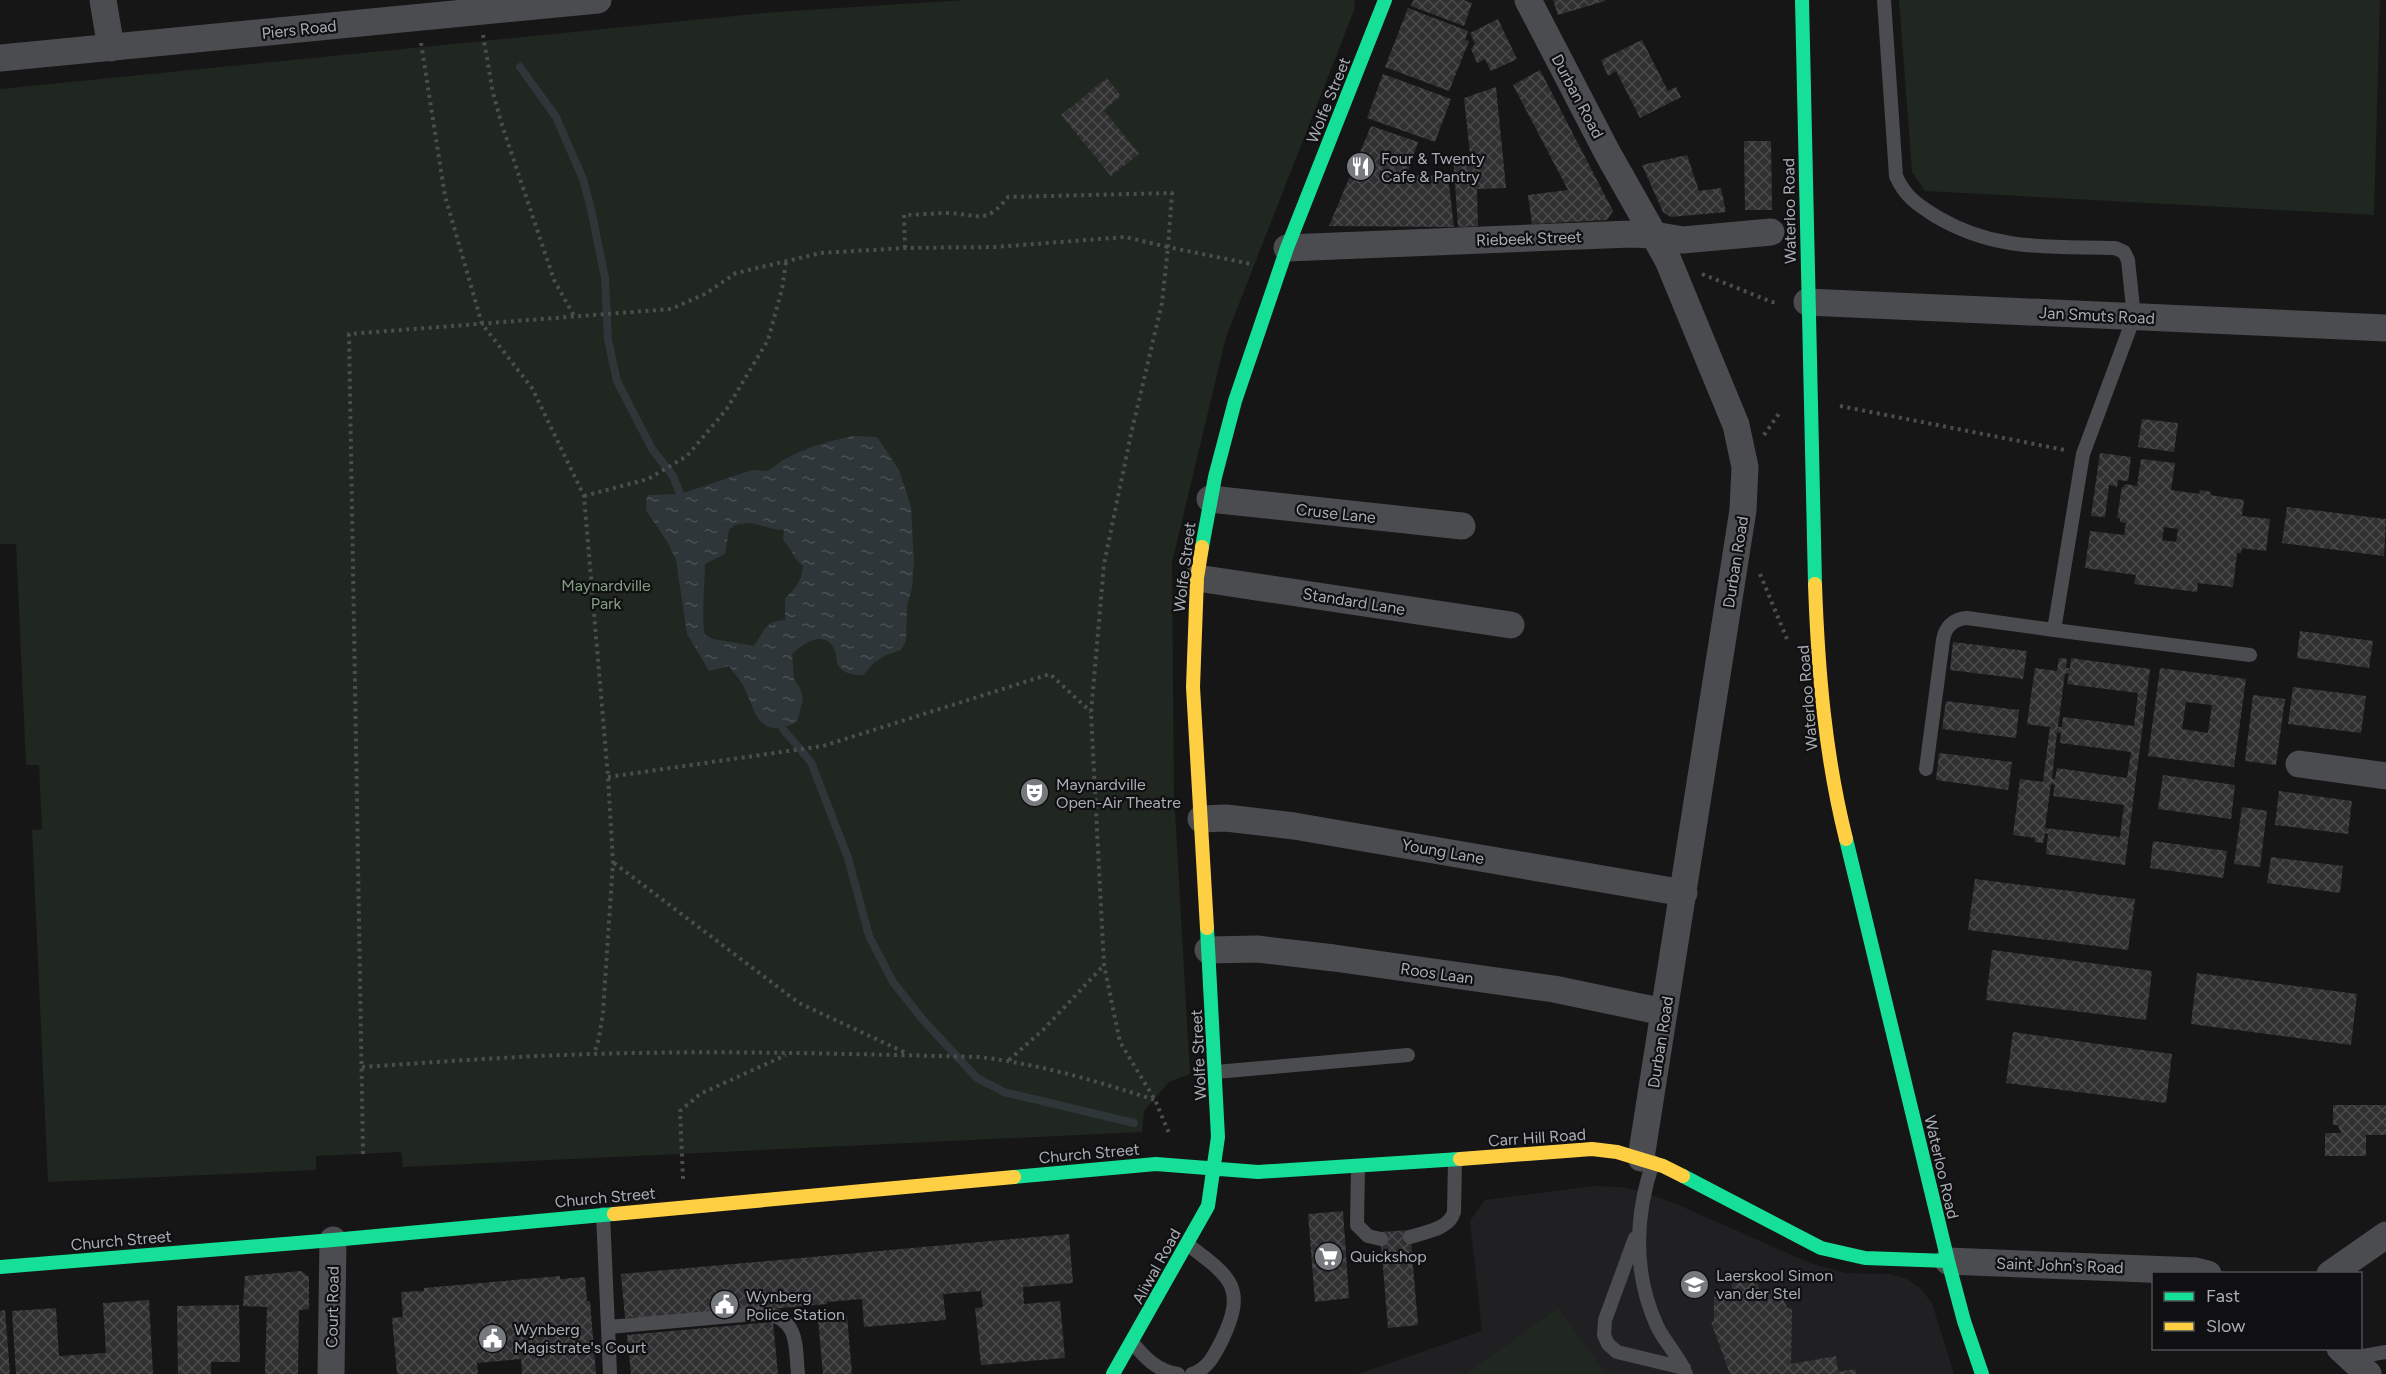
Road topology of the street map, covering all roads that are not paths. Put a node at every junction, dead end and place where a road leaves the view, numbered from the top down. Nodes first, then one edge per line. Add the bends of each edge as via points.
1 (104, 0) edge
2 (598, 0) edge
3 (1385, 0) edge
4 (1802, 0) edge
5 (1884, 0) edge
6 (1528, 2) edge
7 (480, 13) edge
8 (417, 17) edge
9 (111, 48) junction
10 (0, 58) edge
11 (1771, 232) dead end
12 (1654, 235) junction
13 (1287, 248) junction
14 (1796, 302) junction
15 (2134, 317) junction
16 (2386, 328) edge
17 (1210, 499) junction
18 (1462, 526) dead end
19 (1197, 578) junction
20 (1511, 625) dead end
21 (2054, 630) junction
22 (2250, 656) dead end
23 (2299, 764) dead end
24 (1926, 769) dead end
25 (2386, 776) edge
26 (1201, 819) junction
27 (1684, 892) junction
28 (1208, 950) junction
29 (1664, 1011) junction
30 (1408, 1055) dead end
31 (1216, 1072) junction
32 (1455, 1160) junction
33 (1647, 1160) junction
34 (1358, 1167) junction
35 (1213, 1168) junction
36 (603, 1214) junction
37 (1638, 1229) junction
38 (2386, 1235) edge
39 (1410, 1237) dead end
40 (1381, 1239) dead end
41 (333, 1240) junction
42 (1187, 1245) junction
43 (1948, 1261) junction
44 (0, 1267) edge
45 (2196, 1272) edge
46 (2333, 1272) edge
47 (608, 1327) junction
48 (1132, 1342) junction
49 (2386, 1352) edge
50 (2353, 1360) edge
51 (1685, 1371) edge
52 (331, 1374) edge
53 (610, 1374) edge
54 (798, 1374) edge
55 (1113, 1374) edge
56 (1178, 1374) edge
57 (1192, 1374) edge
58 (1982, 1374) edge

1 - 9 street
2 - 7 street, Piers Road
3 - 13 street, Wolfe Street
4 - 14 street, Waterloo Road
5 - 15 lane via 1896,176 1906,195 1949,224 2000,243 2124,252
6 - 12 street, Durban Road
7 - 8 street, Piers Road
8 - 9 street, Piers Road
9 - 10 street, Piers Road
11 - 12 street, Riebeek Street via 1683,240
12 - 13 street, Riebeek Street
12 - 27 street, Durban Road via 1736,425 1744,467 1743,510
13 - 17 street, Wolfe Street via 1235,401
14 - 15 street, Jan Smuts Road
14 - 43 street, Waterloo Road via 1823,730 1833,786
15 - 16 street, Jan Smuts Road
15 - 21 lane via 2083,453
17 - 18 street, Cruse Lane
17 - 19 street, Wolfe Street
19 - 20 street, Standard Lane
19 - 26 street, Wolfe Street via 1193,687
21 - 22 lane
21 - 24 lane via 1967,618 1949,625 1943,640
23 - 25 street
26 - 27 street, Young Lane via 1294,826
26 - 28 street, Wolfe Street
27 - 29 street, Durban Road
28 - 29 street, Roos Laan via 1257,949 1334,958 1554,989
28 - 31 street, Wolfe Street
29 - 33 street, Durban Road
30 - 31 lane
31 - 35 street, Wolfe Street via 1218,1137
32 - 33 street, Carr Hill Road via 1592,1149
32 - 34 street, Carr Hill Road
32 - 39 lane via 1452,1218 1443,1226
33 - 37 lane
33 - 43 street, Carr Hill Road via 1821,1248 1865,1258
34 - 35 street, Carr Hill Road via 1258,1172
34 - 40 lane via 1357,1225 1368,1236
35 - 36 street, Church Street via 1156,1164
35 - 42 street, Aliwal Road via 1208,1206
36 - 41 street, Church Street
36 - 47 lane
37 - 51 lane via 1638,1254 1648,1303
37 - 51 lane via 1605,1320 1604,1335 1617,1352
38 - 46 street
41 - 44 street, Church Street
41 - 52 street, Court Road
42 - 48 street, Aliwal Road
42 - 57 lane via 1219,1269 1234,1293 1235,1302 1219,1347 1207,1365
43 - 45 street, Saint John's Road
43 - 58 street, Waterloo Road
47 - 53 lane
47 - 54 lane via 775,1315 792,1330
48 - 55 street, Aliwal Road
48 - 56 lane via 1152,1363
49 - 50 lane

